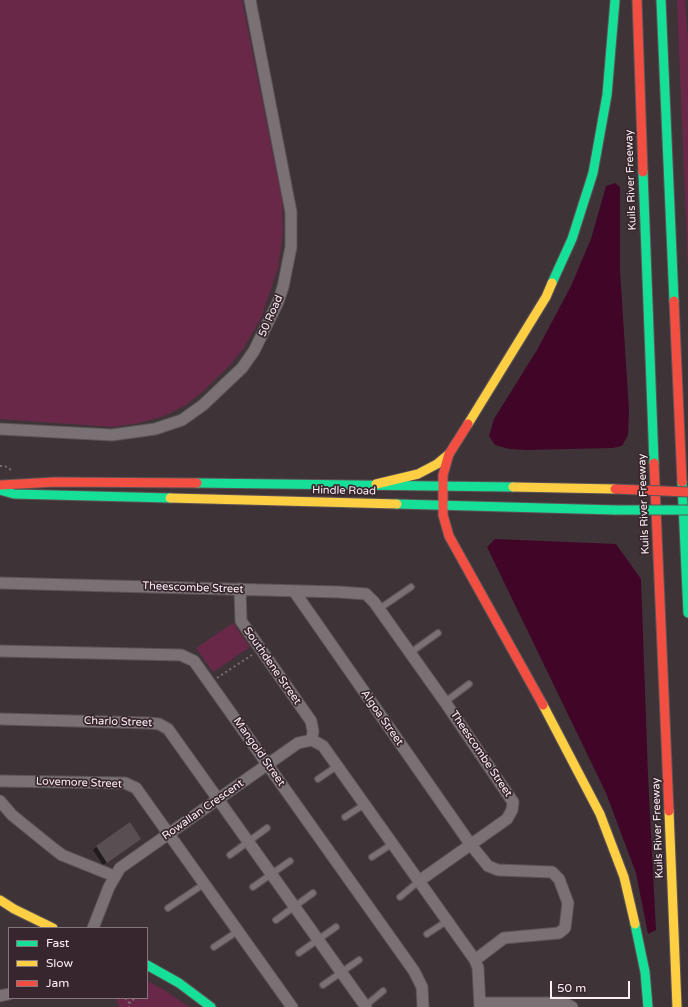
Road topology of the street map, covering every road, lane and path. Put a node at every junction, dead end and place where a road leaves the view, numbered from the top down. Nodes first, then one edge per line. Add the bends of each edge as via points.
1 (250, 0) edge
2 (615, 0) edge
3 (637, 0) edge
4 (661, 0) edge
5 (0, 429) edge
6 (449, 454) junction
7 (376, 484) junction
8 (0, 485) edge
9 (443, 486) junction
10 (0, 490) edge
11 (688, 492) edge
12 (443, 506) junction
13 (688, 510) edge
14 (0, 583) edge
15 (411, 587) dead end
16 (240, 589) junction
17 (294, 591) junction
18 (379, 609) junction
19 (688, 613) edge
20 (438, 633) dead end
21 (0, 651) edge
22 (257, 652) dead end
23 (410, 653) junction
24 (213, 680) dead end
25 (469, 684) dead end
26 (445, 702) junction
27 (0, 719) edge
28 (312, 740) junction
29 (268, 765) junction
30 (337, 766) junction
31 (318, 779) dead end
32 (0, 781) edge
33 (219, 799) junction
34 (0, 801) edge
35 (365, 804) junction
36 (345, 817) dead end
37 (267, 828) dead end
38 (169, 834) junction
39 (248, 841) junction
40 (392, 844) junction
41 (471, 845) junction
42 (230, 855) dead end
43 (372, 857) dead end
44 (290, 861) dead end
45 (272, 874) junction
46 (114, 876) junction
47 (419, 881) junction
48 (204, 884) junction
49 (253, 887) dead end
50 (313, 893) dead end
51 (400, 897) dead end
52 (0, 900) edge
53 (295, 907) junction
54 (168, 908) dead end
55 (276, 920) dead end
56 (447, 921) junction
57 (51, 927) edge
58 (93, 927) edge
59 (336, 928) dead end
60 (238, 931) junction
61 (427, 934) dead end
62 (318, 940) junction
63 (214, 948) dead end
64 (299, 953) dead end
65 (359, 960) dead end
66 (475, 960) junction
67 (148, 966) edge
68 (341, 973) junction
69 (323, 985) dead end
70 (383, 991) dead end
71 (127, 999) edge
72 (134, 999) edge
73 (0, 1001) edge
74 (130, 1003) junction
75 (480, 1005) edge
76 (1, 1007) edge
77 (129, 1007) edge
78 (211, 1007) edge
79 (292, 1007) edge
80 (365, 1007) edge
81 (423, 1007) edge
82 (572, 1007) edge
83 (648, 1007) edge
84 (677, 1007) edge

1 - 5 street, 50 Road via 291,212 290,247 281,292 270,322 254,351 242,368 204,405 182,420 155,429 112,435
2 - 6 main road via 601,134 590,186 572,239 546,296
3 - 84 main road, Kuils River Freeway
4 - 19 main road
6 - 7 main road via 418,474
6 - 9 main road via 444,468
7 - 8 main road, Hindle Road via 55,482
7 - 9 main road, Hindle Road
9 - 11 main road, Hindle Road, bridge
9 - 12 main road
10 - 12 main road, Hindle Road via 14,494
12 - 13 main road, Hindle Road, bridge
12 - 83 main road via 444,522 449,536 571,755 600,814 624,877 632,908 644,965
14 - 16 street, Theescombe Street
15 - 18 lane
16 - 17 street, Theescombe Street
16 - 28 street, Southdene Street via 241,621 311,721
17 - 18 street, Theescombe Street via 359,592 370,597
17 - 41 street, Algoa Street
18 - 23 street, Theescombe Street
20 - 23 lane
21 - 29 street, Mangold Street via 186,656 197,665
22 - 24 path
23 - 26 street, Theescombe Street
25 - 26 lane, Theescombe Street
26 - 41 street, Theescombe Street via 513,802 507,819
27 - 33 street, Charlo Street via 159,724 172,735
28 - 29 street, Rowallan Crescent via 298,743
28 - 30 street via 323,746
29 - 33 street, Rowallan Crescent
29 - 81 street, Mangold Street via 414,970 422,987
30 - 31 lane
30 - 35 street
32 - 38 street, Lovemore Street via 130,785 140,793
33 - 38 street, Rowallan Crescent
33 - 39 street, Charlo Street
34 - 46 street via 12,815 62,855
35 - 36 lane
35 - 40 street
37 - 39 lane
38 - 46 street, Rowallan Crescent via 120,868
38 - 48 street, Lovemore Street
39 - 42 lane
39 - 45 street, Charlo Street
40 - 43 lane
40 - 47 street
41 - 47 street, Theescombe Street
41 - 66 street, Algoa Street via 488,866 498,870 552,872 559,879 568,904 567,924 560,933 504,938
44 - 45 lane
45 - 49 lane
45 - 53 street, Charlo Street
46 - 58 street, Rowallan Crescent
47 - 51 lane
47 - 56 street
48 - 54 lane
48 - 60 street, Lovemore Street
50 - 53 lane
52 - 57 main road
53 - 55 lane
53 - 62 street, Charlo Street
56 - 61 lane
56 - 66 street
59 - 62 lane
60 - 63 lane
60 - 79 street, Lovemore Street
62 - 64 lane
62 - 68 street, Charlo Street
65 - 68 lane
66 - 75 street via 479,971
67 - 78 main road via 179,983
68 - 69 lane
68 - 80 street, Charlo Street
70 - 80 lane, Charlo Street
71 - 74 path
72 - 74 path
73 - 76 street
74 - 77 path
75 - 82 street via 564,1003

